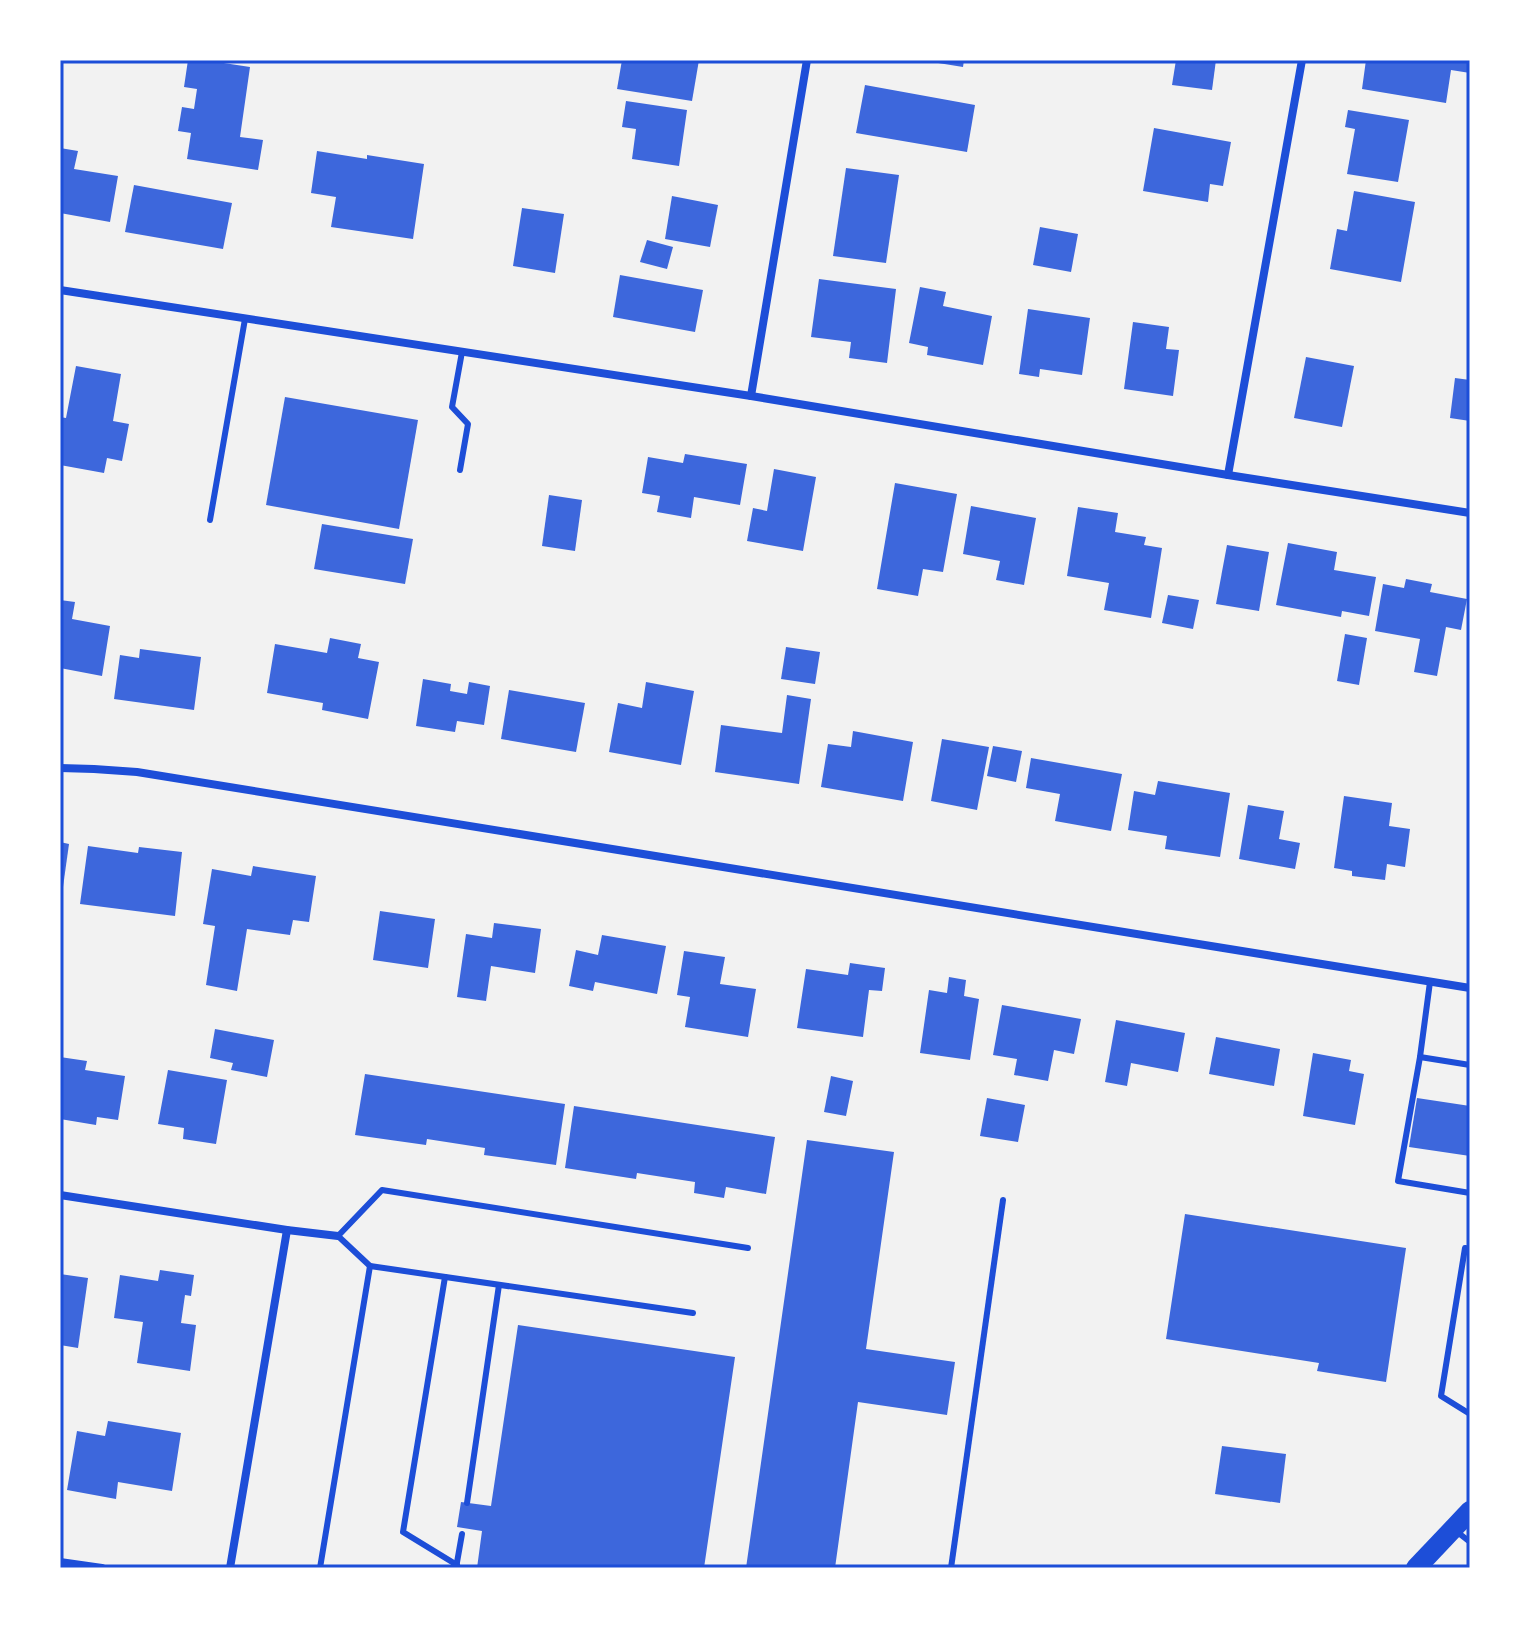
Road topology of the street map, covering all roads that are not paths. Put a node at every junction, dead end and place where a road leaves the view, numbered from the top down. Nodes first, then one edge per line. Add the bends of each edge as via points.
1 (807, 60) edge
2 (1302, 60) edge
3 (60, 290) edge
4 (245, 319) junction
5 (462, 352) junction
6 (751, 396) junction
7 (460, 470) dead end
8 (1228, 475) junction
9 (1470, 513) edge
10 (210, 520) dead end
11 (60, 768) edge
12 (1430, 982) junction
13 (1470, 988) edge
14 (1420, 1057) junction
15 (1470, 1065) edge
16 (1470, 1193) edge
17 (60, 1195) edge
18 (1003, 1200) dead end
19 (287, 1230) junction
20 (338, 1236) junction
21 (748, 1248) dead end
22 (1470, 1249) edge
23 (370, 1266) junction
24 (445, 1277) junction
25 (499, 1285) junction
26 (693, 1313) dead end
27 (1470, 1414) edge
28 (467, 1503) dead end
29 (1470, 1511) edge
30 (1454, 1528) junction
31 (462, 1534) dead end
32 (1470, 1542) edge
33 (60, 1562) edge
34 (457, 1566) edge
35 (102, 1568) edge
36 (230, 1568) edge
37 (320, 1568) edge
38 (951, 1568) edge
39 (1416, 1568) edge

1 - 6 street
2 - 8 street
3 - 4 street
4 - 5 street
4 - 10 lane
5 - 6 street
5 - 7 lane via 452,407 468,424
6 - 8 street
8 - 9 street
11 - 12 street via 153,775
12 - 13 street
12 - 14 lane
14 - 15 lane
14 - 16 lane via 1398,1181
17 - 19 street
18 - 38 lane
19 - 20 street
19 - 36 street
20 - 21 lane via 382,1190
20 - 23 lane
22 - 27 lane via 1465,1248 1441,1396
23 - 24 lane
23 - 37 lane
24 - 25 lane
24 - 34 lane via 403,1532
25 - 26 lane
25 - 28 lane
29 - 30 main road
30 - 32 lane
30 - 39 main road
31 - 34 lane
33 - 35 street

